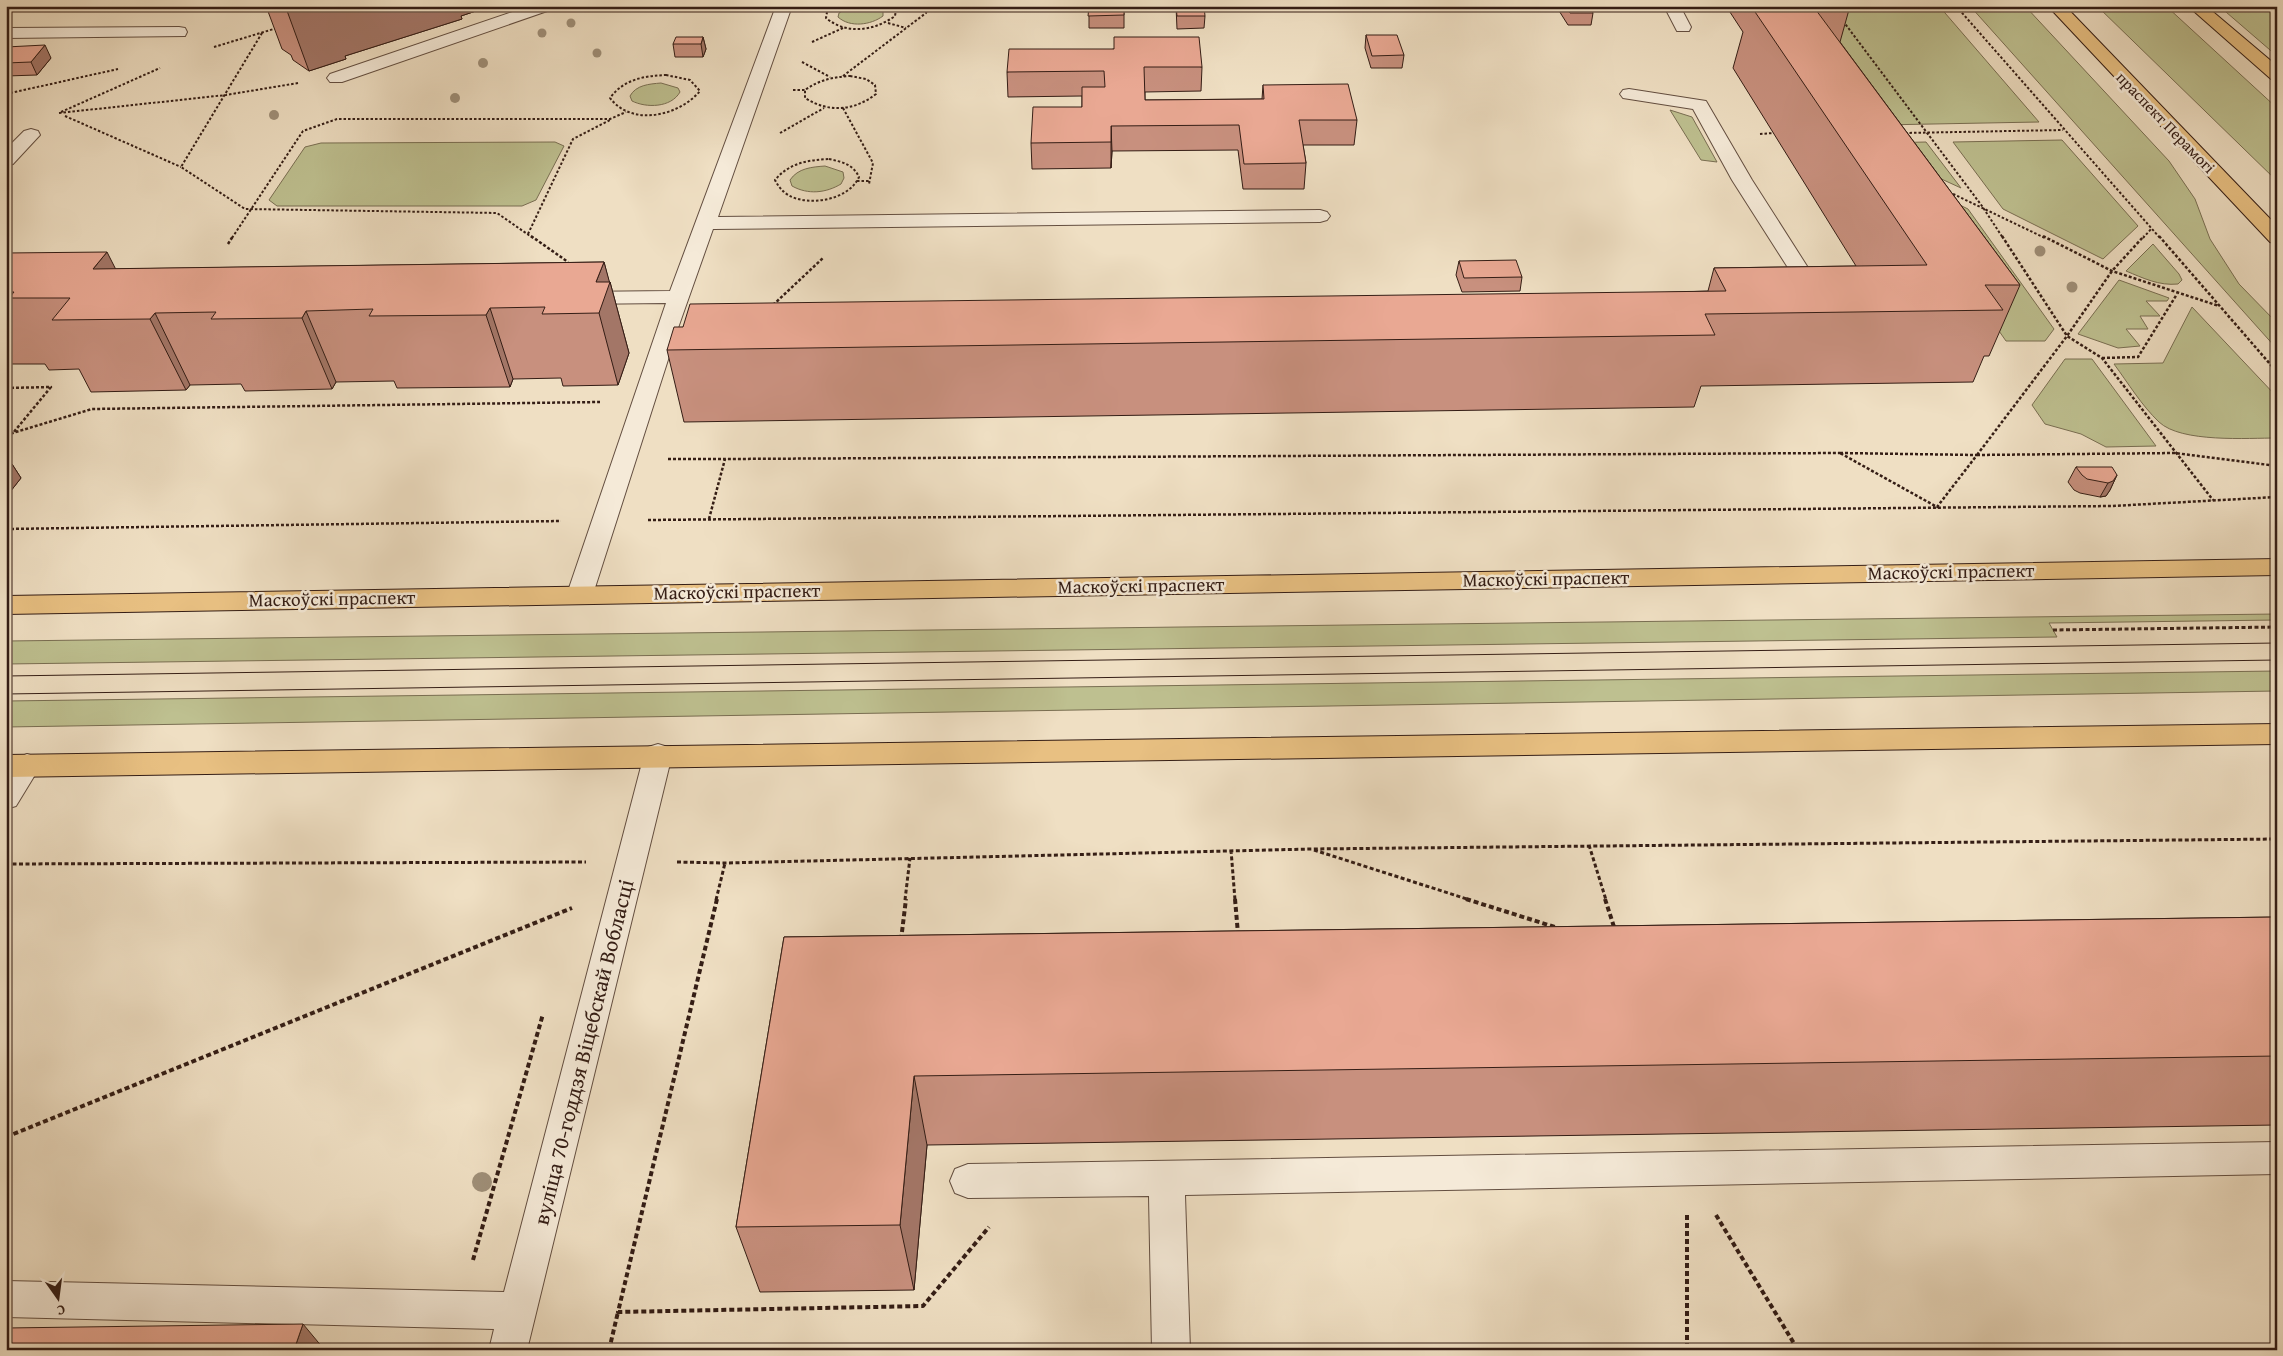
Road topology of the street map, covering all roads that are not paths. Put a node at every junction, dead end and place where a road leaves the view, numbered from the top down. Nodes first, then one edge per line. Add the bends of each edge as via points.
1 (547, 6) edge
2 (784, 6) edge
3 (1672, 6) edge
4 (2056, 6) edge
5 (2196, 6) edge
6 (1683, 26) dead end
7 (179, 32) dead end
8 (6, 33) edge
9 (2277, 75) edge
10 (336, 78) road end
11 (1629, 94) dead end
12 (31, 134) dead end
13 (6, 160) edge
14 (1320, 216) dead end
15 (705, 223) junction
16 (2277, 238) edge
17 (678, 297) junction
18 (553, 298) edge
19 (1777, 304) edge
20 (723, 334) edge
21 (665, 335) junction
22 (2277, 552) edge
23 (2277, 567) edge
24 (2208, 568) junction
25 (580, 594) junction
26 (6, 605) edge
27 (2277, 734) edge
28 (658, 755) junction
29 (16, 765) edge
30 (6, 798) edge
31 (2277, 1158) edge
32 (1167, 1179) junction
33 (968, 1181) dead end
34 (6, 1299) edge
35 (517, 1311) junction
36 (508, 1350) edge
37 (1170, 1350) edge

1 - 10 street
2 - 15 street
3 - 6 street
4 - 16 main road, праспект Перамогі
5 - 9 main road
7 - 8 street
11 - 19 street via 1700,105 1742,180 1802,274 1804,296
12 - 13 street
14 - 15 street
15 - 17 street
17 - 18 street
17 - 21 street
20 - 21 street
21 - 25 street
22 - 24 main road
23 - 24 main road, Маскоўскі праспект
24 - 25 main road, Маскоўскі праспект
25 - 26 main road, Маскоўскі праспект
27 - 28 main road
28 - 29 main road
28 - 35 street, вуліца 70-годдзя Віцебскай Вобласці
29 - 30 street
31 - 32 street
32 - 33 street
32 - 37 street
34 - 35 street
35 - 36 street, вуліца 70-годдзя Віцебскай Вобласці

